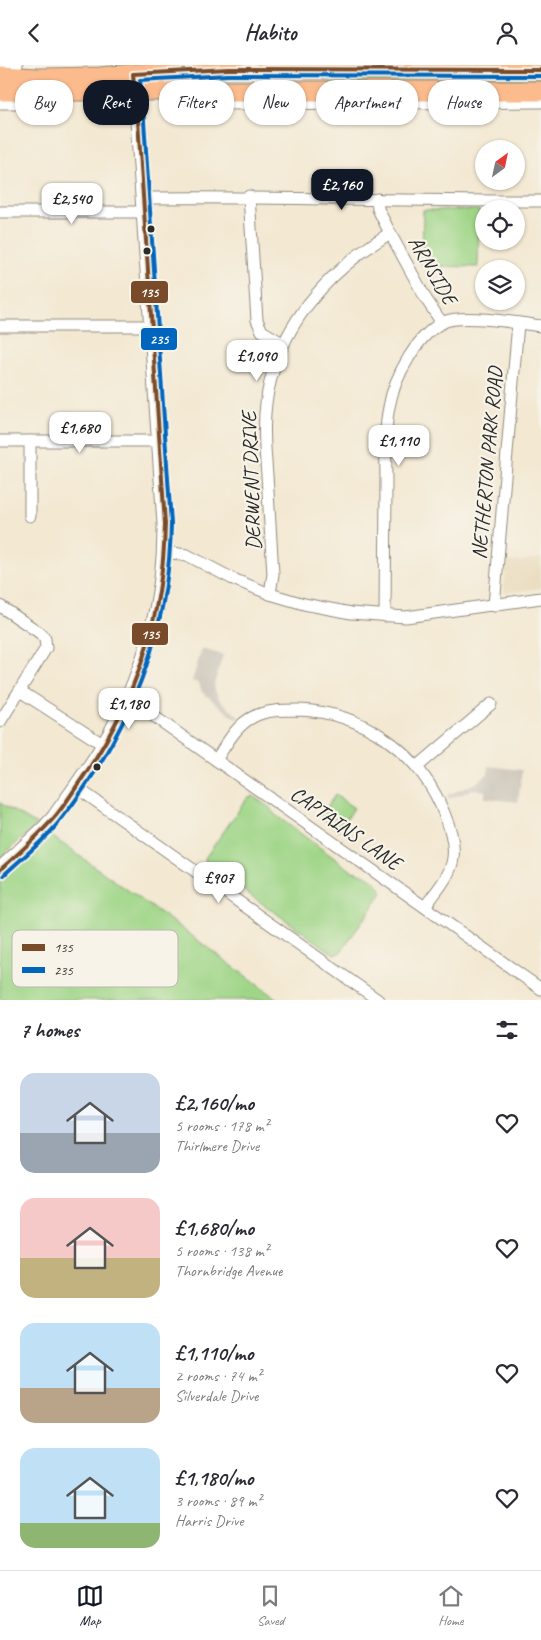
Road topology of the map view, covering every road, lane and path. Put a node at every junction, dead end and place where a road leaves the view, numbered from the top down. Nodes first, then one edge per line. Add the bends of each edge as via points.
1 (0, 65) edge
2 (17, 65) edge
3 (234, 67) edge
4 (541, 70) edge
5 (74, 71) edge
6 (0, 76) edge
7 (134, 77) edge
8 (73, 86) edge
9 (0, 91) edge
10 (15, 91) edge
11 (541, 91) edge
12 (244, 96) edge
13 (306, 96) edge
14 (306, 98) edge
15 (541, 102) edge
16 (0, 103) edge
17 (15, 103) edge
18 (249, 196) junction
19 (377, 199) junction
20 (541, 201) edge
21 (144, 205) junction
22 (0, 212) edge
23 (390, 233) junction
24 (442, 323) junction
25 (518, 323) junction
26 (0, 326) edge
27 (152, 326) junction
28 (541, 326) edge
29 (284, 343) junction
30 (0, 441) edge
31 (30, 441) junction
32 (160, 441) junction
33 (30, 516) dead end
34 (164, 552) junction
35 (270, 594) junction
36 (541, 598) edge
37 (0, 606) edge
38 (494, 606) junction
39 (385, 616) junction
40 (20, 691) junction
41 (128, 700) junction
42 (491, 704) dead end
43 (0, 722) edge
44 (104, 745) junction
45 (216, 760) junction
46 (417, 767) junction
47 (76, 787) junction
48 (0, 870) edge
49 (425, 907) junction
50 (541, 989) edge
51 (378, 1000) edge

1 - 2 street
3 - 4 highway
3 - 7 highway
5 - 6 highway via 38,78
5 - 7 highway
7 - 8 highway
7 - 12 highway via 181,91
7 - 21 street
9 - 10 highway
11 - 13 highway
14 - 15 street
16 - 17 street
18 - 19 street
18 - 21 street
18 - 29 street via 257,320 262,331
19 - 20 street
19 - 23 street, ARNSIDE via 379,212
21 - 22 street
21 - 27 street
23 - 24 street, ARNSIDE
23 - 29 street, DERWENT DRIVE via 328,279 307,305
24 - 25 street, ARNSIDE via 456,318
24 - 39 street via 408,359 389,405 386,421
25 - 28 street, ARNSIDE
25 - 38 street, NETHERTON PARK ROAD
26 - 27 street
27 - 32 street
29 - 35 street, DERWENT DRIVE via 272,375 265,419 273,574
30 - 31 street
31 - 32 street
31 - 33 street
32 - 34 street
34 - 35 street via 187,555
34 - 41 street via 158,604 148,647
35 - 39 street via 321,608
36 - 38 street
37 - 40 street via 45,639 45,652
38 - 39 street via 420,616
40 - 43 street
40 - 44 street
41 - 44 street
41 - 45 street, CAPTAINS LANE
42 - 46 street
44 - 47 street
45 - 46 street via 241,726 252,717 270,712 303,710 336,715 366,726 397,747
45 - 49 street, CAPTAINS LANE
46 - 49 street via 441,805 454,849 449,871
47 - 48 street via 44,829
47 - 51 street
49 - 50 street, CAPTAINS LANE

